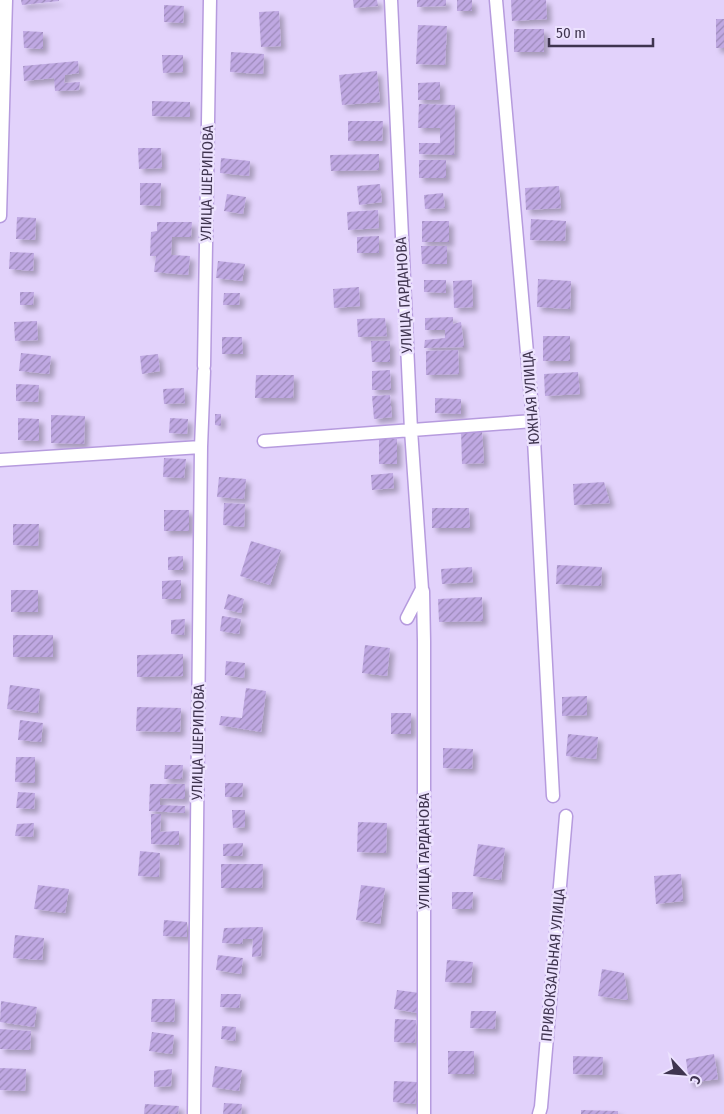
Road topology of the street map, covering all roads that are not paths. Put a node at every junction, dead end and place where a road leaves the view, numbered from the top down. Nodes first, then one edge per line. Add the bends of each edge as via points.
1 (6, 0) edge
2 (210, 0) edge
3 (391, 0) edge
4 (496, 0) edge
5 (0, 216) edge
6 (533, 421) junction
7 (410, 430) junction
8 (264, 441) dead end
9 (201, 447) junction
10 (0, 460) edge
11 (422, 589) junction
12 (407, 618) dead end
13 (553, 796) dead end
14 (566, 816) dead end
15 (194, 1114) edge
16 (424, 1114) edge
17 (539, 1114) edge

1 - 5 street
2 - 9 street, УЛИЦА ШЕРИПОВА
3 - 7 street, УЛИЦА ГАРДАНОВА
4 - 6 street, ЮЖНАЯ УЛИЦА
6 - 7 street
6 - 13 street, ЮЖНАЯ УЛИЦА
7 - 8 street
7 - 11 street, УЛИЦА ГАРДАНОВА
9 - 10 street
9 - 15 street, УЛИЦА ШЕРИПОВА
11 - 12 street
11 - 16 street, УЛИЦА ГАРДАНОВА
14 - 17 street, ПРИВОКЗАЛЬНАЯ УЛИЦА

